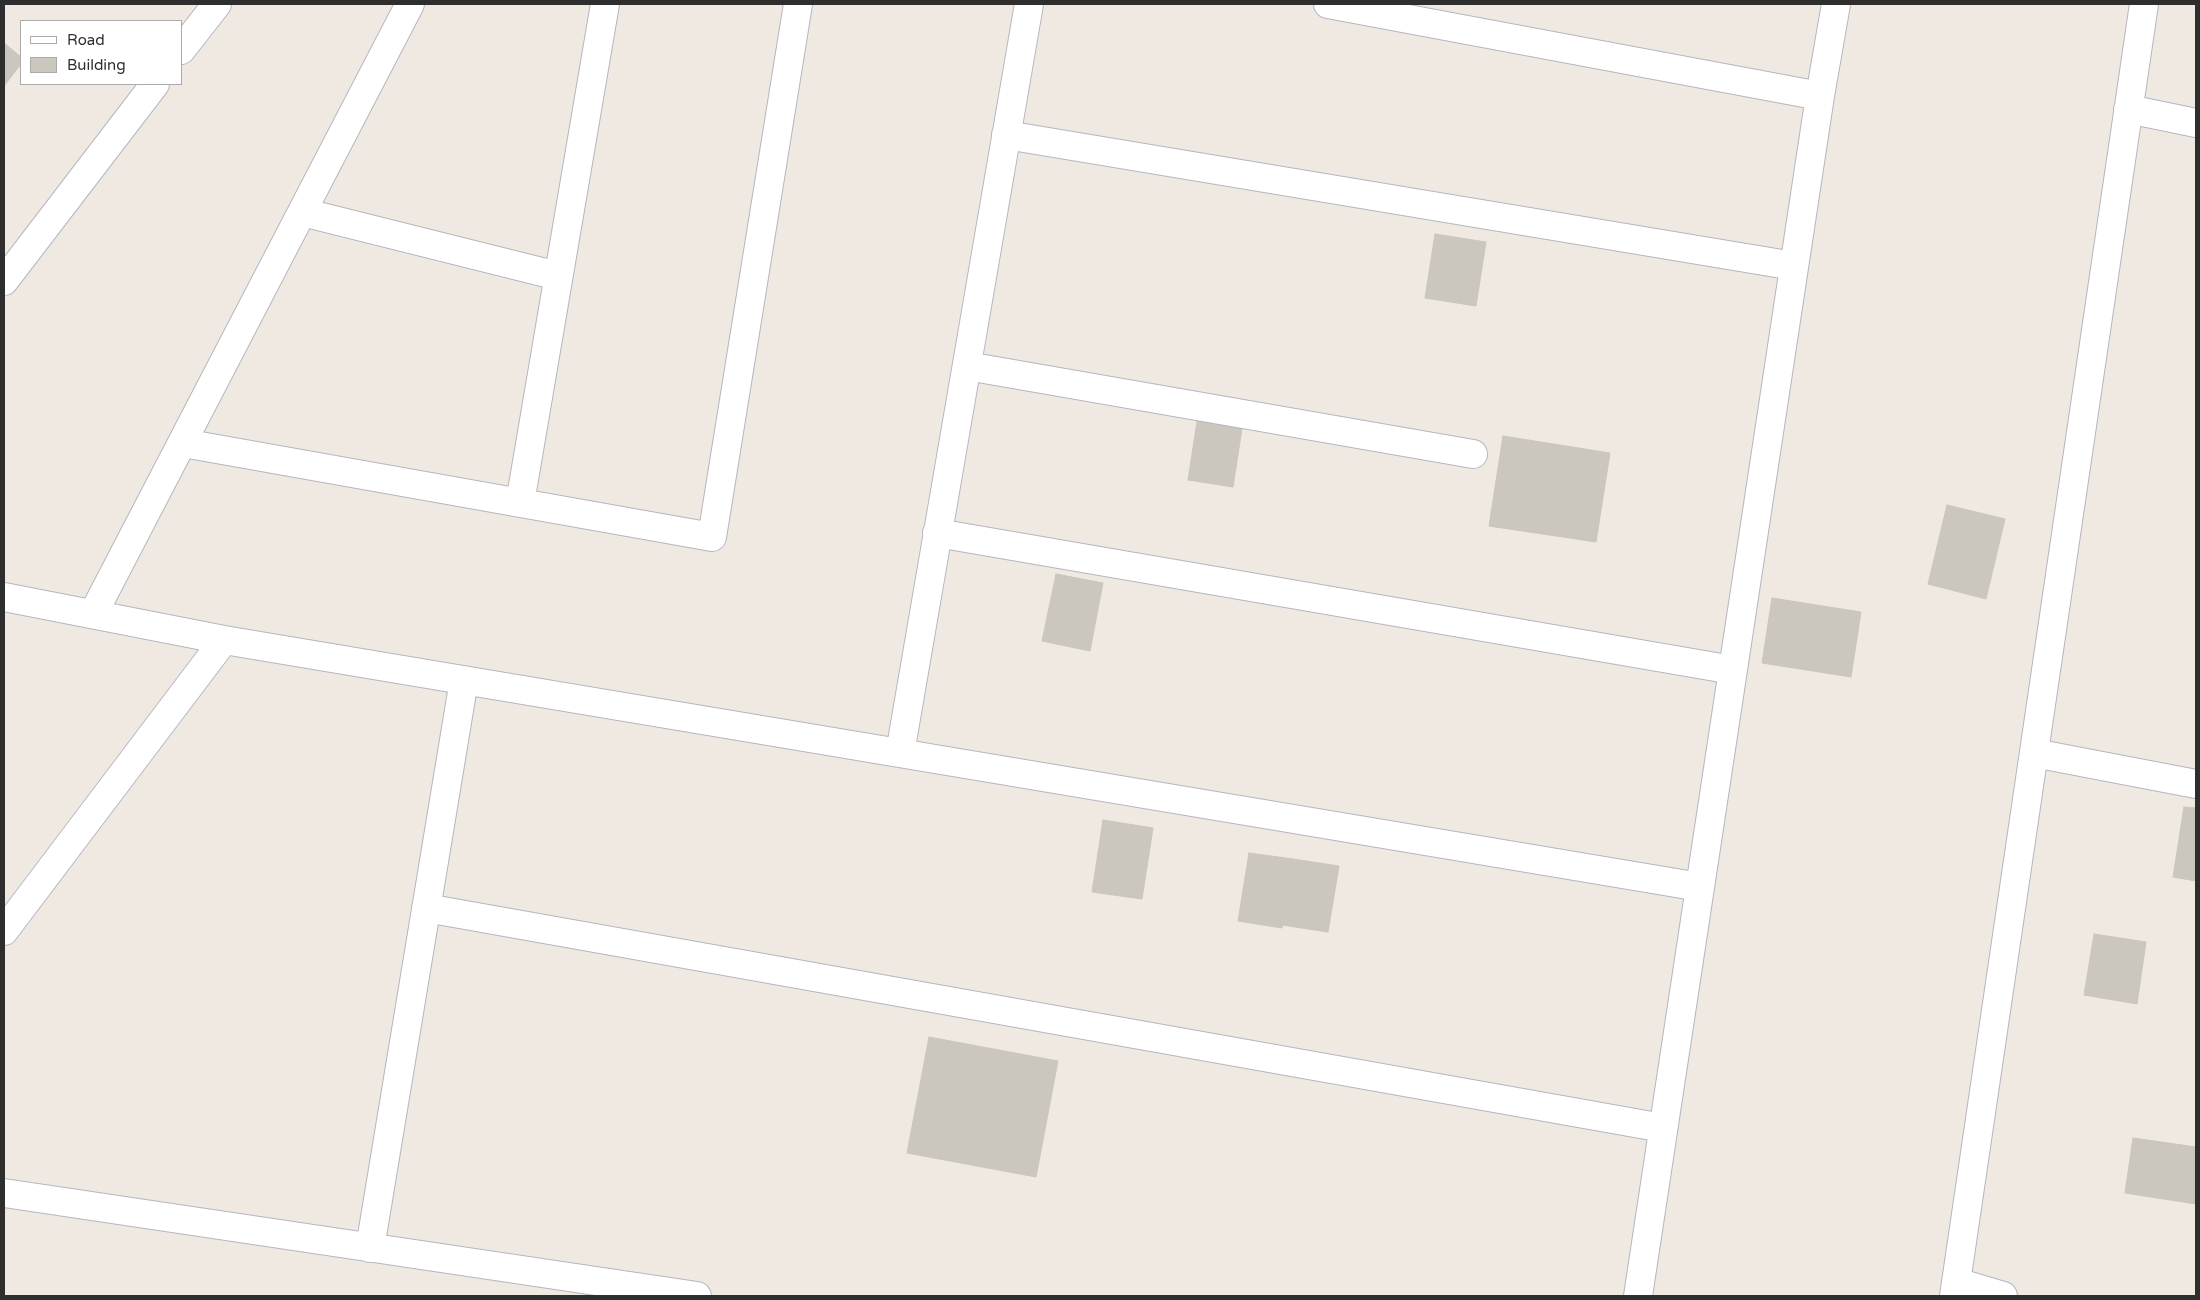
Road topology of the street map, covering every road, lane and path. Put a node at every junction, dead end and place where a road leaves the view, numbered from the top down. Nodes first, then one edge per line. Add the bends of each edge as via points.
1 (217, 4) edge
2 (410, 4) edge
3 (605, 4) edge
4 (798, 4) edge
5 (1029, 4) edge
6 (1328, 4) edge
7 (1836, 4) edge
8 (2144, 4) edge
9 (182, 49) edge
10 (154, 85) edge
11 (1820, 96) junction
12 (2128, 109) junction
13 (2196, 123) edge
14 (1006, 135) junction
15 (302, 212) junction
16 (1794, 266) junction
17 (558, 276) junction
18 (4, 281) edge
19 (967, 366) junction
20 (182, 443) junction
21 (1472, 454) dead end
22 (520, 503) junction
23 (937, 533) junction
24 (7, 603) edge
25 (93, 614) junction
26 (224, 640) junction
27 (1733, 670) junction
28 (464, 680) junction
29 (900, 753) junction
30 (2034, 753) junction
31 (2196, 784) edge
32 (1700, 887) junction
33 (426, 908) junction
34 (4, 932) edge
35 (1663, 1128) junction
36 (4, 1193) edge
37 (370, 1248) junction
38 (1955, 1289) edge
39 (697, 1296) edge
40 (1638, 1296) edge
41 (2003, 1296) edge

1 - 9 street
2 - 15 street
3 - 17 street
4 - 22 street via 712,537
5 - 14 street
6 - 11 street
7 - 11 street
8 - 12 street
10 - 18 street
11 - 16 street
12 - 13 street
12 - 30 street
14 - 16 street
14 - 19 street
15 - 17 street
15 - 20 street
16 - 27 street
17 - 22 street
19 - 21 street
19 - 23 street
20 - 22 street
20 - 25 street
23 - 27 street
23 - 29 street
24 - 25 street
25 - 26 street
26 - 28 street
26 - 34 street
27 - 32 street
28 - 29 street
28 - 33 street
29 - 32 street
30 - 31 street
30 - 38 street
32 - 35 street
33 - 35 street
33 - 37 street
35 - 40 street
36 - 37 street
37 - 39 street
38 - 41 street

